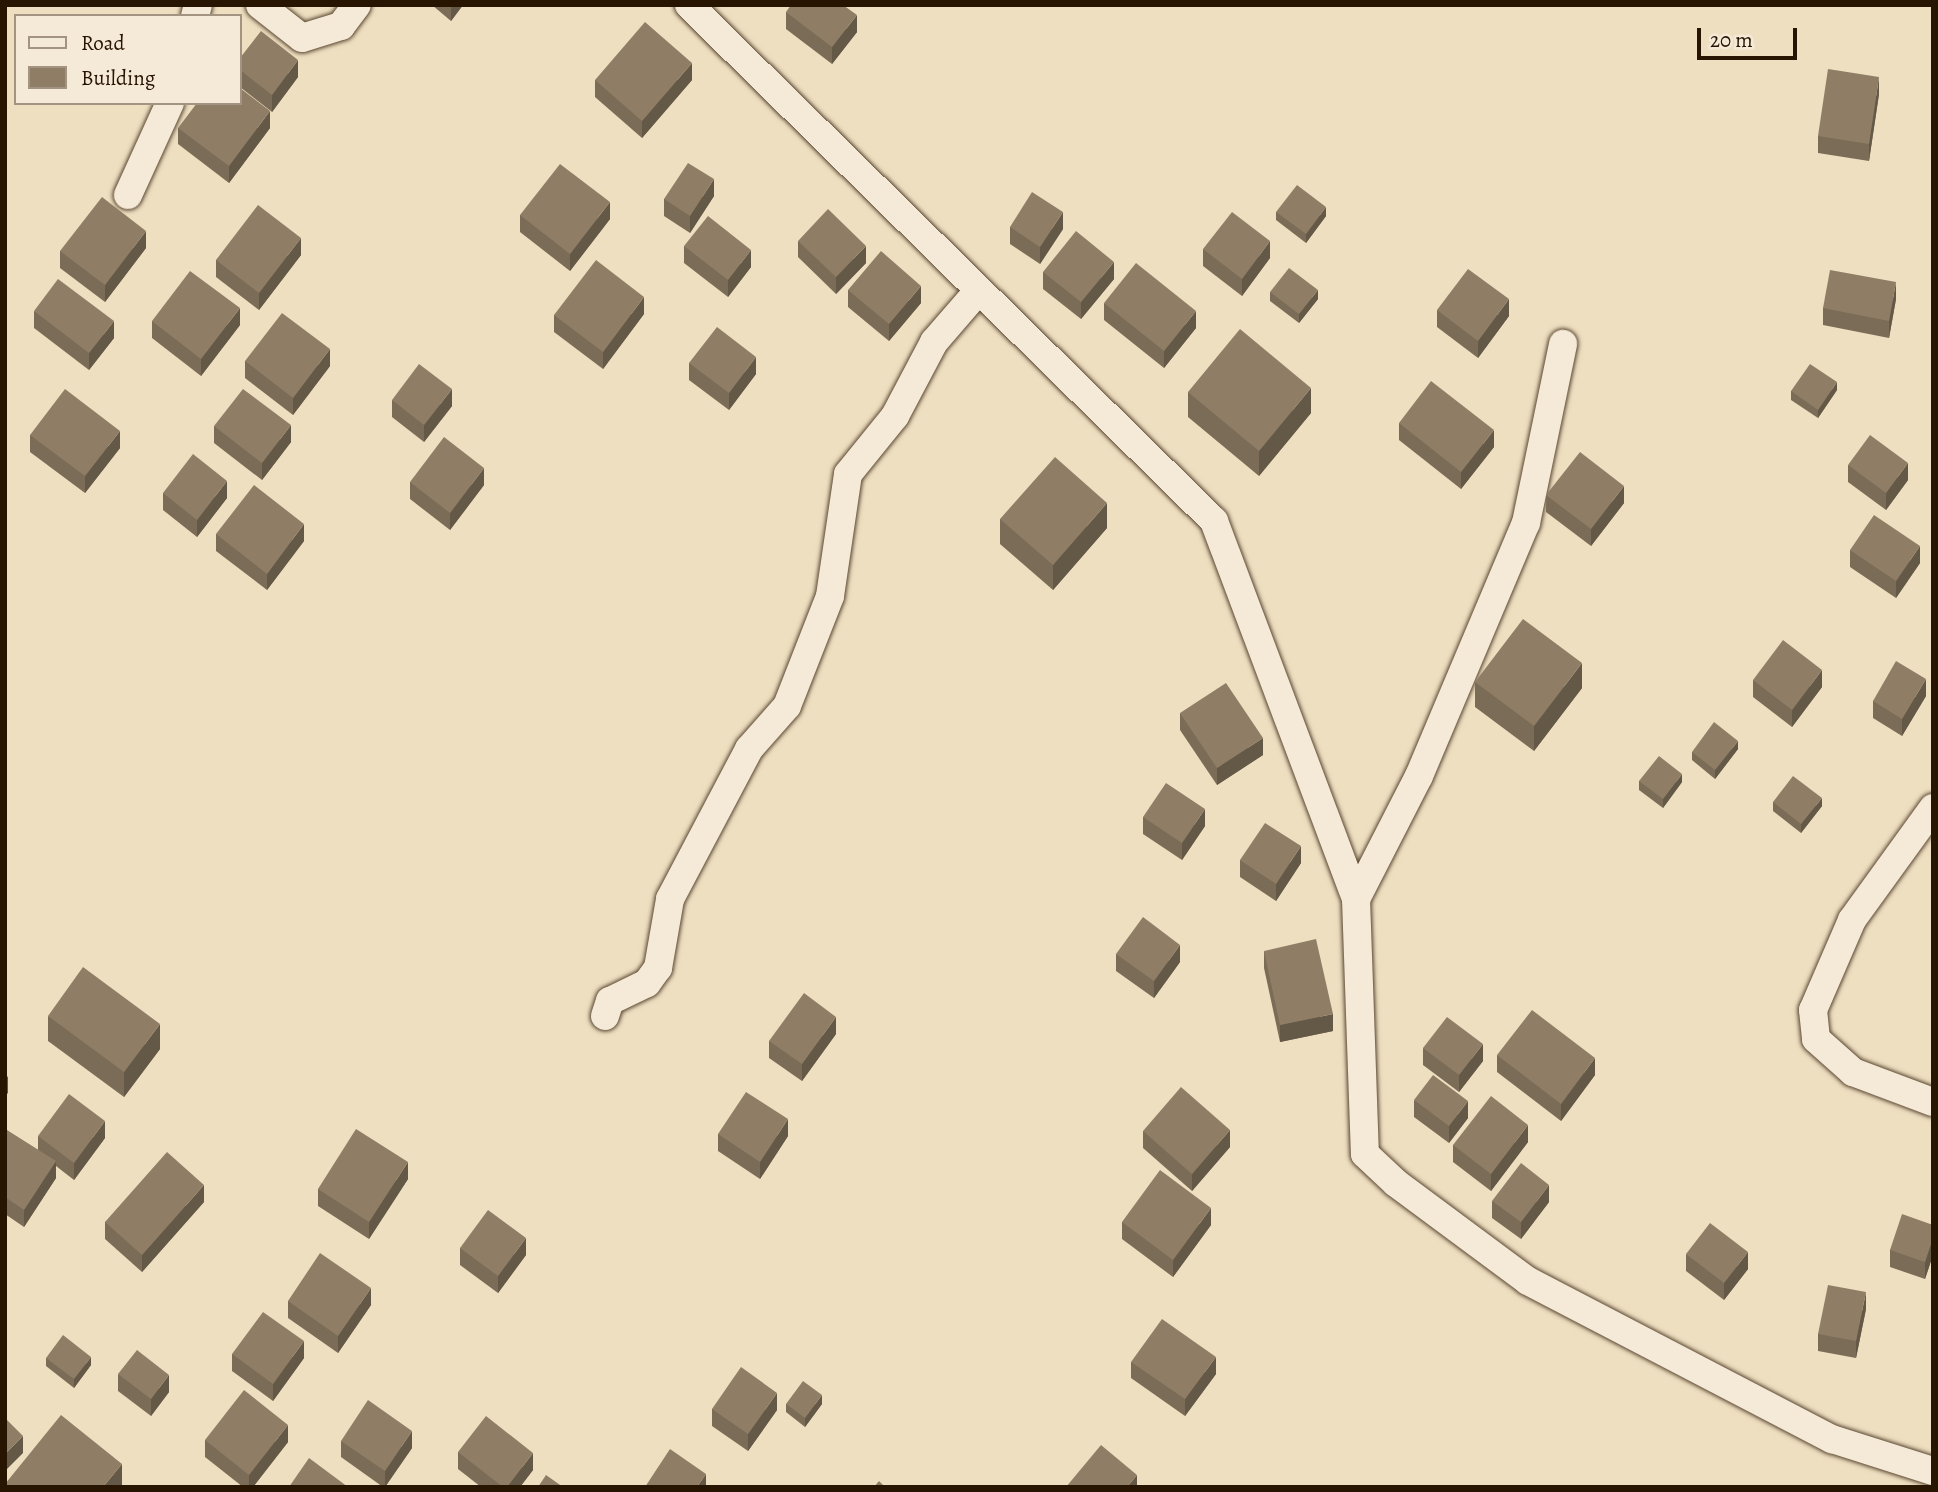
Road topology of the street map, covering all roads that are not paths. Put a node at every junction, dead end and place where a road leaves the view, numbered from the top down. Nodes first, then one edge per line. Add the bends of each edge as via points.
1 (260, 5) edge
2 (357, 5) edge
3 (690, 5) edge
4 (169, 105) edge
5 (128, 195) dead end
6 (978, 291) junction
7 (1563, 344) dead end
8 (1933, 808) edge
9 (1356, 899) junction
10 (605, 1016) dead end
11 (1933, 1102) edge
12 (1933, 1472) edge

1 - 2 street via 302,38 341,26
3 - 6 street
4 - 5 street
6 - 9 street via 1214,521
6 - 10 street via 934,342 895,416 848,474 830,596 787,706 749,749 670,899 657,968 647,983 610,1001
7 - 9 street via 1527,523 1419,776
8 - 11 street via 1852,919 1813,1010 1816,1039 1853,1072
9 - 12 street via 1365,1154 1396,1183 1528,1280 1832,1439

